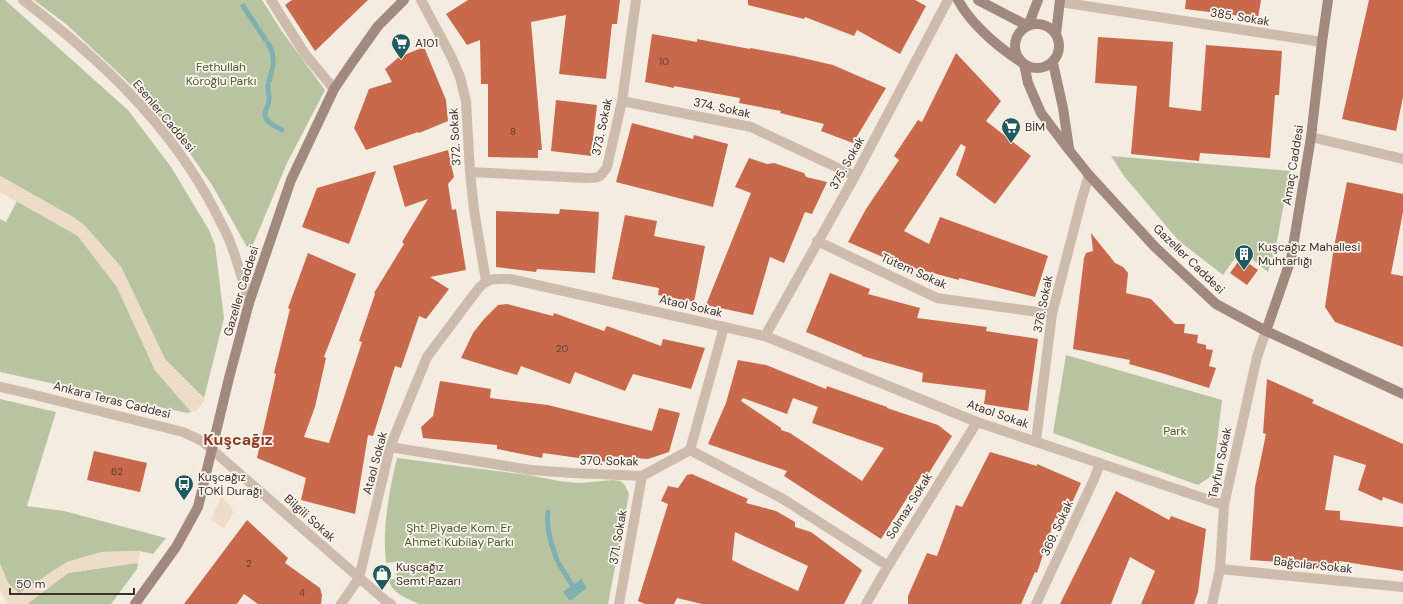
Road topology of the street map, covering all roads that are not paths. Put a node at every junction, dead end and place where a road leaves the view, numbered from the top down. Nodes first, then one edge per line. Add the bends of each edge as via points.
1 (23, 0) edge
2 (271, 0) edge
3 (404, 0) edge
4 (421, 0) edge
5 (636, 0) edge
6 (948, 0) edge
7 (958, 0) edge
8 (978, 0) edge
9 (1038, 0) edge
10 (1328, 0) edge
11 (1060, 1) edge
12 (1028, 26) junction
13 (1056, 34) junction
14 (1322, 42) junction
15 (1053, 63) junction
16 (1024, 64) junction
17 (334, 89) junction
18 (622, 101) junction
19 (1311, 137) junction
20 (1069, 150) junction
21 (1403, 159) edge
22 (470, 172) junction
23 (1089, 175) junction
24 (855, 176) junction
25 (817, 241) junction
26 (486, 281) junction
27 (249, 303) junction
28 (1052, 314) junction
29 (724, 327) junction
30 (1266, 331) junction
31 (765, 336) junction
32 (0, 387) edge
33 (1403, 394) edge
34 (976, 422) junction
35 (1036, 441) junction
36 (390, 447) junction
37 (212, 450) junction
38 (690, 450) junction
39 (1100, 463) junction
40 (642, 476) junction
41 (1224, 505) junction
42 (888, 566) junction
43 (1220, 569) junction
44 (359, 578) junction
45 (1403, 586) edge
46 (136, 604) edge
47 (341, 604) edge
48 (391, 604) edge
49 (619, 604) edge
50 (866, 604) edge
51 (1036, 604) edge
52 (1212, 604) edge

1 - 27 street, Esenler Caddesi via 105,68 147,112 176,148 204,190 230,241
2 - 17 street via 305,54
3 - 17 street, Gazeller Caddesi via 378,26
4 - 22 street, 372. Sokak via 460,77 466,101
5 - 18 street, 373. Sokak
6 - 24 street, 375. Sokak
7 - 16 street via 964,12 992,41
8 - 12 street
9 - 12 street
10 - 14 street, Amaç Caddesi
11 - 13 street
11 - 14 street, 385. Sokak
12 - 13 street via 1046,26
12 - 16 street via 1017,36 1015,44 1016,52
13 - 15 street via 1060,46
14 - 19 street, Amaç Caddesi
15 - 16 street via 1038,69
15 - 20 street
16 - 20 street, Gazeller Caddesi via 1028,83 1041,113
17 - 27 street, Gazeller Caddesi via 291,180
18 - 22 street, 373. Sokak via 607,167 602,176 597,178
18 - 24 street, 374. Sokak via 751,127
19 - 21 street
19 - 30 street, Amaç Caddesi via 1292,259
20 - 23 street, Gazeller Caddesi
22 - 26 street, 372. Sokak
23 - 28 street, 376. Sokak
23 - 30 street, Gazeller Caddesi via 1155,247 1216,304
24 - 25 street, 375. Sokak
25 - 28 street, Tütem Sokak via 937,298
25 - 31 street, 375. Sokak
26 - 29 street, Ataol Sokak via 493,278 510,279
26 - 36 street, Ataol Sokak via 427,357
27 - 37 street, Gazeller Caddesi
28 - 35 street, 376. Sokak
29 - 31 street, Ataol Sokak
29 - 38 street
30 - 33 street, Gazeller Caddesi
30 - 41 street, Tayfun Sokak via 1257,357
31 - 34 street, Ataol Sokak
32 - 37 street, Ankara Teras Caddesi via 183,432 202,440
34 - 35 street, Ataol Sokak
34 - 42 street, Solmaz Sokak
35 - 39 street, Ataol Sokak
36 - 40 street, 370. Sokak via 531,470
36 - 44 street, Ataol Sokak
37 - 44 street, Bilgili Sokak
37 - 46 street, Gazeller Caddesi via 198,507 176,547
38 - 40 street, 370. Sokak
38 - 42 street via 783,499
39 - 41 street, Ataol Sokak
39 - 51 street, 369. Sokak
40 - 49 street, 371. Sokak
41 - 43 street, Tayfun Sokak
42 - 50 street, Solmaz Sokak
43 - 45 street, Bağcılar Sokak
43 - 52 street, Tayfun Sokak
44 - 47 street, Ataol Sokak
44 - 48 street, Bilgili Sokak

